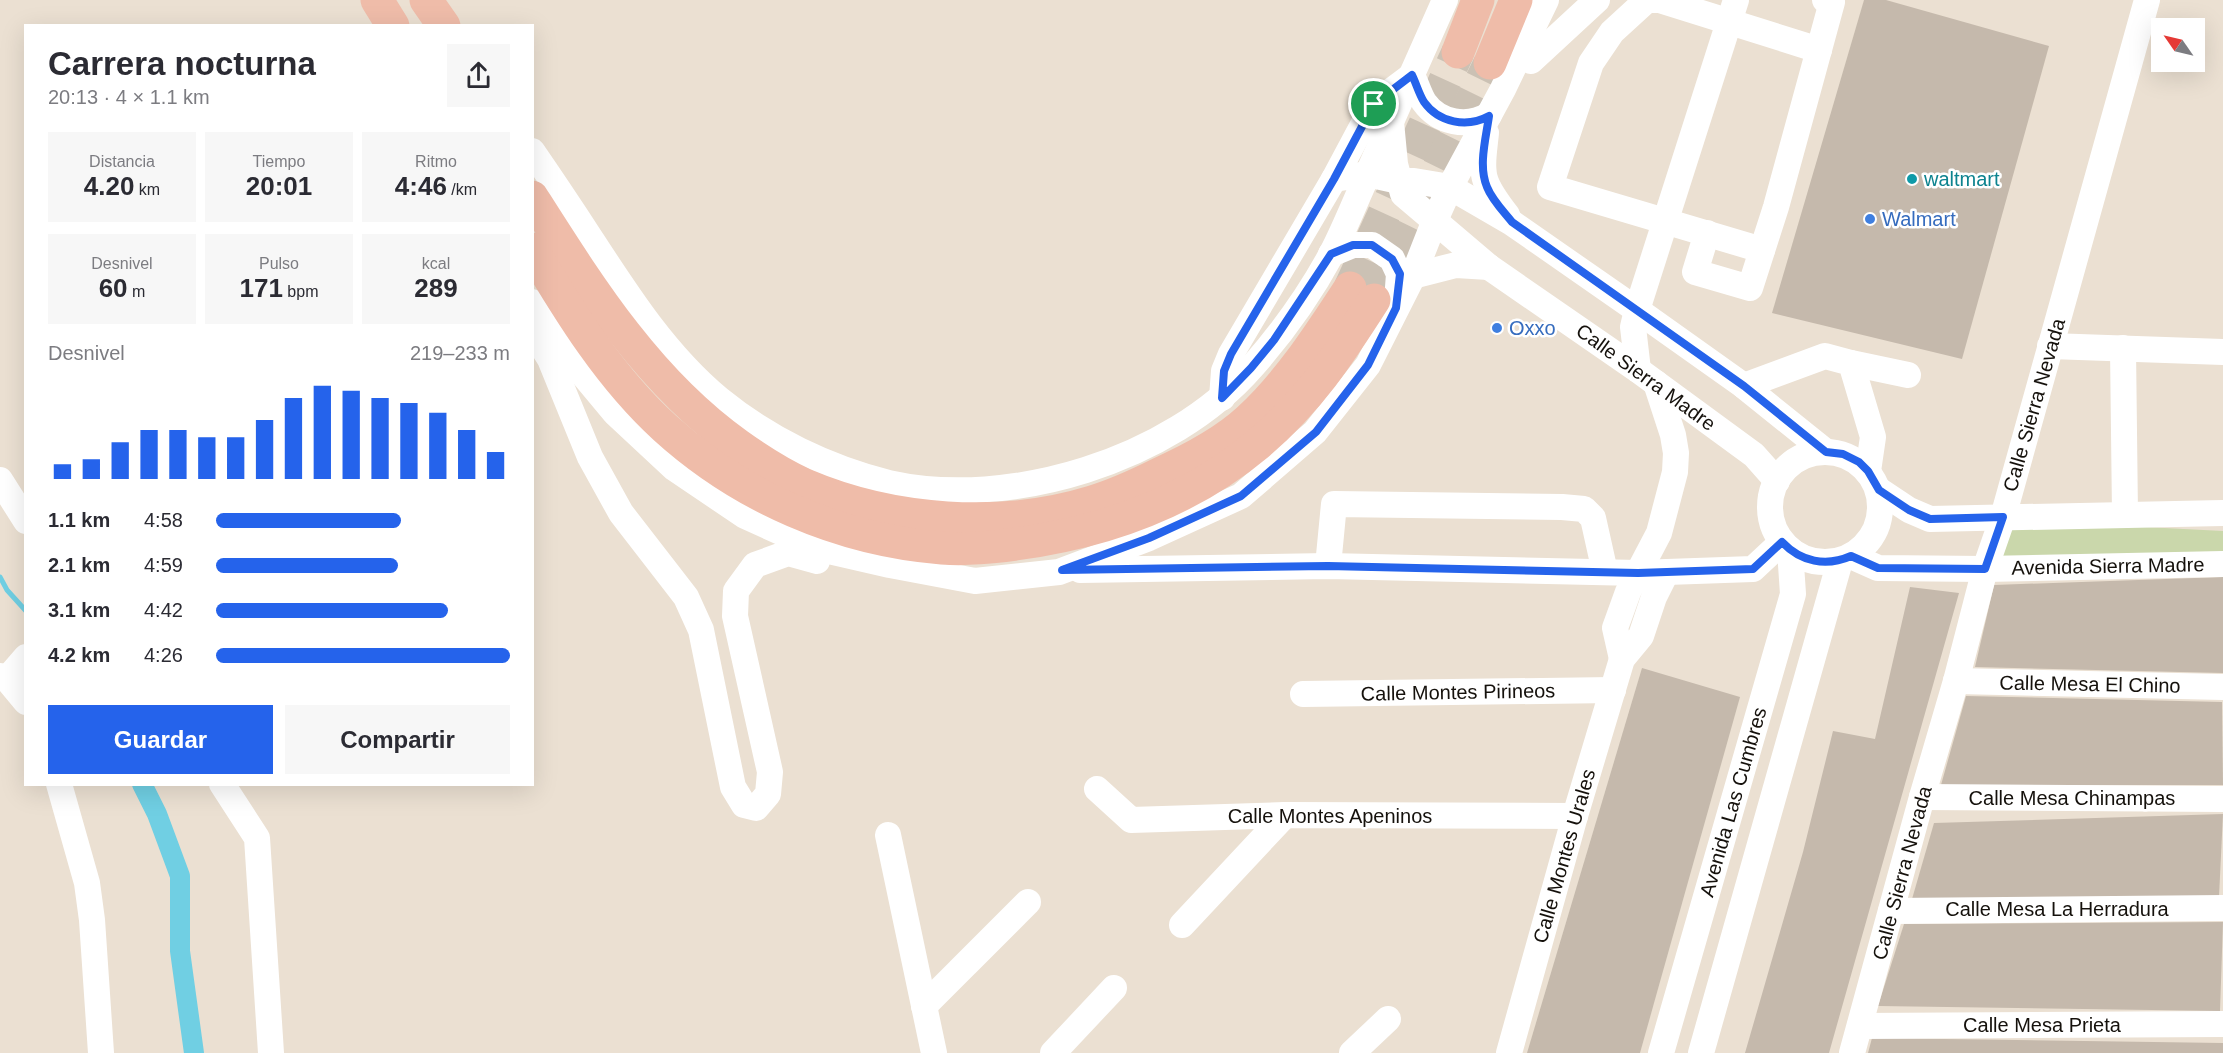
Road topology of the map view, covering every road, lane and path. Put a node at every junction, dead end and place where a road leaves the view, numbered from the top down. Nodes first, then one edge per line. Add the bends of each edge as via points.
1 (377, 0) edge
2 (426, 0) edge
3 (1478, 0) edge
4 (1515, 0) edge
5 (1546, 0) edge
6 (1556, 0) edge
7 (1597, 0) edge
8 (1825, 0) edge
9 (2147, 0) edge
10 (1441, 4) edge
11 (1733, 11) edge
12 (392, 24) edge
13 (443, 24) edge
14 (1819, 50) junction
15 (1458, 52) tunnel mouth
16 (1531, 61) junction
17 (1412, 75) junction
18 (1497, 76) junction
19 (1489, 116) junction
20 (1391, 122) junction
21 (534, 154) edge
22 (1367, 174) junction
23 (1334, 179) junction
24 (1399, 182) junction
25 (1450, 187) junction
26 (534, 200) edge
27 (1435, 220) junction
28 (1666, 221) junction
29 (1512, 222) junction
30 (1707, 233) junction
31 (1762, 250) junction
32 (534, 252) edge
33 (1331, 254) junction
34 (1500, 273) junction
35 (1413, 276) junction
36 (1374, 298) junction
37 (534, 305) edge
38 (1637, 310) junction
39 (534, 335) edge
40 (2050, 346) junction
41 (2123, 348) junction
42 (2223, 352) edge
43 (1851, 363) junction
44 (1908, 375) dead end
45 (1647, 377) junction
46 (1744, 386) junction
47 (1222, 398) junction
48 (1826, 452) junction
49 (0, 480) edge
50 (1873, 480) junction
51 (1777, 481) junction
52 (2223, 513) edge
53 (2125, 515) junction
54 (2003, 517) junction
55 (24, 518) edge
56 (1786, 546) junction
57 (1846, 558) junction
58 (2223, 564) edge
59 (1328, 566) junction
60 (1985, 569) junction
61 (1062, 570) junction
62 (1605, 572) junction
63 (1638, 573) junction
64 (1665, 573) junction
65 (975, 580) junction
66 (24, 659) edge
67 (1622, 659) junction
68 (4, 678) edge
69 (1956, 681) junction
70 (2223, 687) edge
71 (1613, 690) junction
72 (1303, 694) dead end
73 (24, 700) edge
74 (60, 786) edge
75 (223, 786) edge
76 (1097, 789) dead end
77 (1922, 797) junction
78 (2223, 799) edge
79 (1286, 815) junction
80 (1575, 816) junction
81 (888, 835) dead end
82 (1028, 902) dead end
83 (2223, 908) edge
84 (1891, 911) junction
85 (1182, 925) dead end
86 (1114, 988) dead end
87 (924, 1006) junction
88 (1388, 1019) dead end
89 (2223, 1024) edge
90 (1860, 1026) junction
91 (101, 1053) edge
92 (271, 1053) edge
93 (934, 1053) edge
94 (1053, 1053) edge
95 (1352, 1053) edge
96 (1509, 1053) edge
97 (1661, 1053) edge
98 (1701, 1053) edge
99 (1852, 1053) edge

1 - 12 main road
2 - 13 main road
3 - 15 main road
4 - 18 main road
5 - 18 street
6 - 16 street
7 - 16 street
8 - 14 street via 1832,2
9 - 40 street, Calle Sierra Nevada
10 - 17 street
11 - 14 street
11 - 28 street, Calle Montes Urales
11 - 28 street via 1647,0 1612,32 1591,63 1550,187
14 - 31 street
16 - 18 street
17 - 19 street via 1423,101 1437,114 1457,123 1478,122
17 - 20 street
17 - 23 street via 1374,104
18 - 19 street
19 - 25 street
19 - 29 street via 1483,163 1485,182
20 - 22 street
20 - 24 street
21 - 47 street via 631,301 717,397 765,432 856,473 927,488 985,488 1043,481 1082,472 1126,455 1189,423
22 - 23 street
22 - 24 street
22 - 33 street
23 - 47 street via 1231,354 1224,371
24 - 25 street
24 - 27 street, Calle Sierra Madre via 1403,194
25 - 27 street
25 - 29 street
26 - 36 main road via 614,322 675,392 728,438 805,485 877,507 950,518 1031,515 1091,502 1194,457 1246,422 1303,359
27 - 34 street, Calle Sierra Madre
27 - 35 street
28 - 30 street
28 - 38 street, Calle Montes Urales
29 - 38 street
30 - 31 street
30 - 31 street via 1695,272 1750,288
32 - 36 main road via 578,324 637,400 665,429 724,475 815,521 887,541 944,549 1006,545 1078,533 1146,512 1202,483 1257,444 1305,399 1337,359
33 - 36 street via 1353,245 1372,245 1392,259 1400,274
33 - 47 street via 1274,340
34 - 35 street via 1456,265
34 - 45 street, Calle Sierra Madre
35 - 36 street
36 - 61 street via 1368,365 1316,432 1241,496 1149,538
37 - 65 street via 580,372 615,413 674,468 745,516 816,548
38 - 45 street, Calle Montes Urales via 1633,327
38 - 46 street
39 - 65 street via 550,359 590,457 621,513 686,597 701,630 733,787 744,805 756,808 768,794 770,772 735,616 736,591 755,565 788,553 910,587
40 - 41 street
40 - 54 street, Calle Sierra Nevada
41 - 42 street
41 - 53 street
43 - 44 street
43 - 46 street via 1825,356
43 - 50 street via 1873,436
45 - 51 street, Calle Sierra Madre via 1754,455
45 - 63 street, Calle Montes Urales via 1676,453 1659,533
46 - 48 street
48 - 50 street via 1843,454 1859,462
48 - 51 street via 1806,455 1789,465
49 - 55 street
50 - 54 street via 1909,510 1930,519
50 - 57 street via 1880,516 1870,539
51 - 56 street via 1770,501 1772,523
52 - 53 street
53 - 54 street
54 - 60 street, Calle Sierra Nevada
56 - 57 street via 1805,559 1822,562
56 - 64 street via 1753,569
56 - 97 street, Avenida Las Cumbres via 1793,594
57 - 60 street, Avenida Sierra Madre via 1878,568
57 - 98 street, Avenida Las Cumbres
58 - 60 street, Avenida Sierra Madre
59 - 61 street
59 - 62 street
59 - 62 street via 1334,504 1562,507 1584,510 1593,518
60 - 69 street, Calle Sierra Nevada
61 - 65 street
62 - 63 street
63 - 64 street
63 - 67 street, Calle Montes Urales via 1615,628
64 - 67 street, Calle Montes Urales via 1641,636
66 - 68 street
67 - 71 street, Calle Montes Urales
68 - 73 street
69 - 70 street, Calle Mesa El Chino
69 - 77 street, Calle Sierra Nevada
71 - 72 street, Calle Montes Pirineos
71 - 80 street, Calle Montes Urales
74 - 91 street via 87,883
75 - 92 street via 257,838
76 - 79 street, Calle Montes Apeninos via 1131,820
77 - 78 street, Calle Mesa Chinampas
77 - 84 street, Calle Sierra Nevada
79 - 80 street, Calle Montes Apeninos
79 - 85 street
80 - 96 street, Calle Montes Urales
81 - 87 street
82 - 87 street
83 - 84 street, Calle Mesa La Herradura
84 - 90 street, Calle Sierra Nevada
86 - 94 street
87 - 93 street
88 - 95 street
89 - 90 street, Calle Mesa Prieta
90 - 99 street, Calle Sierra Nevada

